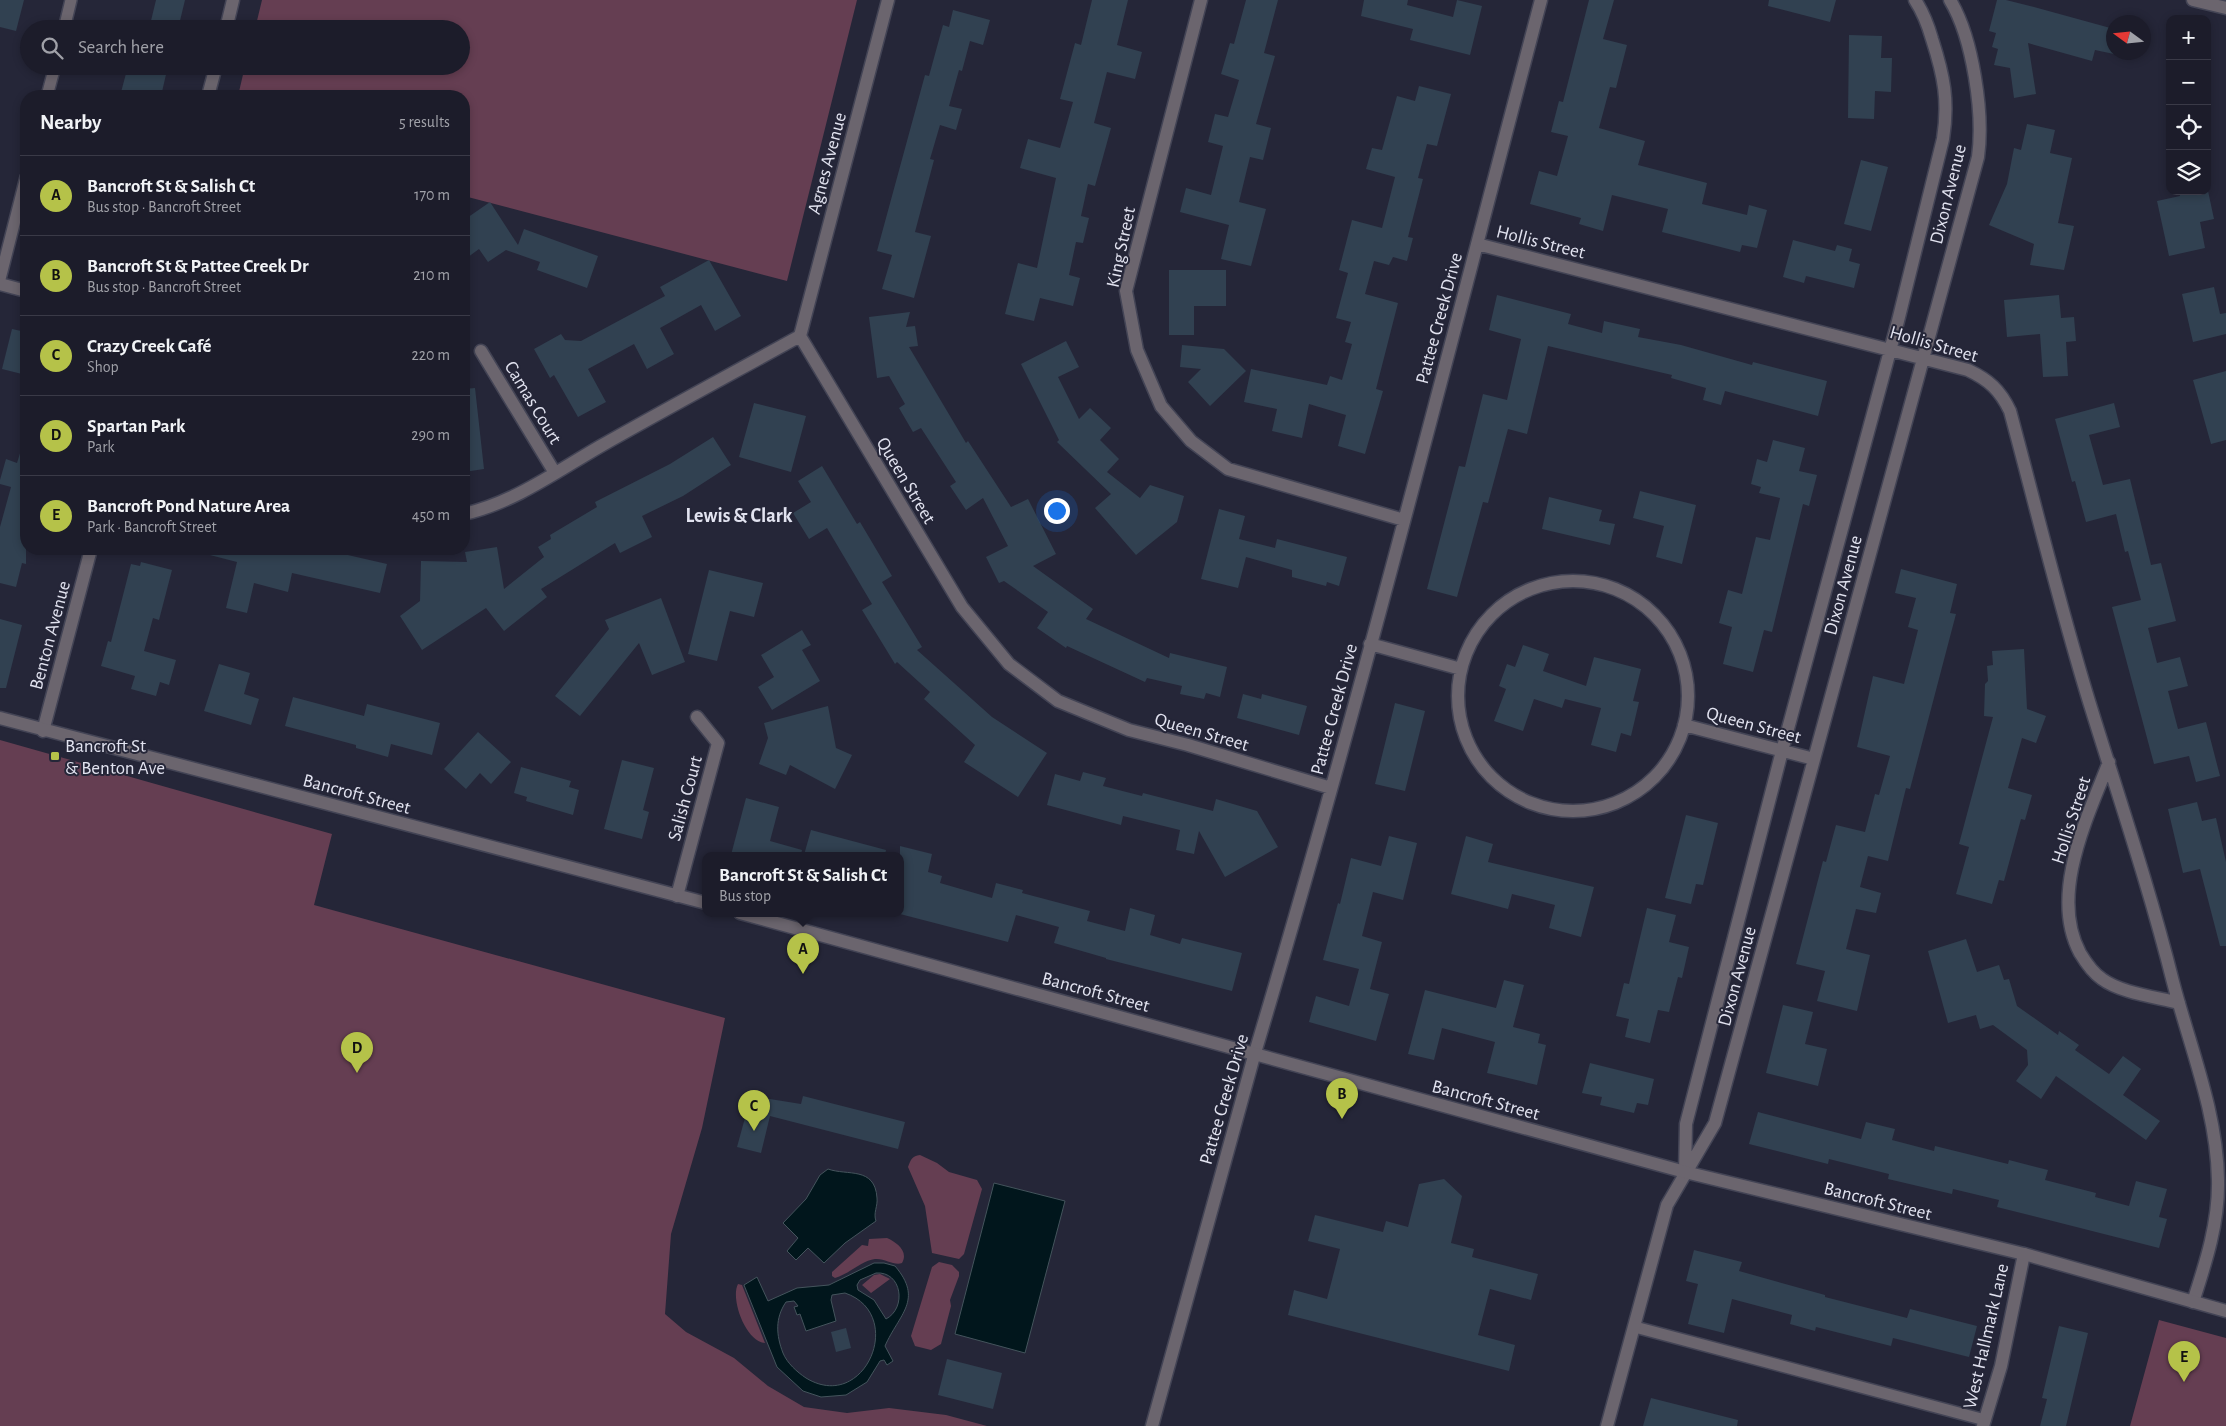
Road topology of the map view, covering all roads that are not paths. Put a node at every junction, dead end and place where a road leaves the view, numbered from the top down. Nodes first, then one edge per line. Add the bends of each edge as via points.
1 (72, 0) edge
2 (233, 0) edge
3 (888, 0) edge
4 (1201, 0) edge
5 (1541, 0) edge
6 (1915, 0) edge
7 (1950, 0) edge
8 (2193, 0) edge
9 (2226, 8) edge
10 (66, 20) edge
11 (228, 20) edge
12 (52, 75) edge
13 (214, 75) edge
14 (48, 90) edge
15 (210, 90) edge
16 (20, 201) edge
17 (1477, 244) junction
18 (0, 279) edge
19 (0, 284) edge
20 (20, 289) edge
21 (800, 336) junction
22 (1890, 349) junction
23 (481, 351) dead end
24 (1922, 358) junction
25 (555, 473) junction
26 (470, 513) edge
27 (1404, 520) junction
28 (89, 555) edge
29 (1370, 644) junction
30 (1460, 669) junction
31 (0, 718) edge
32 (697, 718) dead end
33 (1684, 725) junction
34 (43, 731) junction
35 (1782, 751) junction
36 (1814, 759) junction
37 (2109, 762) junction
38 (1331, 788) junction
39 (677, 896) junction
40 (702, 902) edge
41 (754, 917) edge
42 (2179, 1003) junction
43 (1254, 1056) junction
44 (1685, 1172) junction
45 (2024, 1254) junction
46 (2193, 1302) junction
47 (2226, 1311) edge
48 (1635, 1327) junction
49 (1984, 1423) edge
50 (1152, 1426) edge
51 (1607, 1426) edge

1 - 10 lane
2 - 11 street
3 - 21 street, Agnes Avenue
4 - 27 street, King Street via 1126,291 1137,350 1161,406 1191,441 1228,469
5 - 17 street, Pattee Creek Drive
6 - 22 street, Dixon Avenue via 1927,22 1940,62 1945,83 1946,119 1938,163
7 - 24 street, Dixon Avenue via 1963,29 1976,87 1981,137
8 - 9 street
12 - 14 lane
13 - 15 street
16 - 18 lane
17 - 22 street, Hollis Street
17 - 27 street, Pattee Creek Drive
19 - 20 street
21 - 25 street
21 - 38 street, Queen Street via 962,607 1009,664 1058,701 1129,730
22 - 24 street, Hollis Street
22 - 35 street, Dixon Avenue
23 - 25 street, Camas Court
24 - 36 street, Dixon Avenue
24 - 37 street, Hollis Street via 1983,377 1995,386 2010,411
25 - 26 street via 512,498
27 - 29 street, Pattee Creek Drive
28 - 34 street, Benton Avenue
29 - 30 street
29 - 38 street, Pattee Creek Drive
30 - 33 street, Queen Street via 1460,716 1465,737 1476,758 1495,781 1513,794 1551,809 1591,810 1631,795 1668,760
30 - 33 street, Queen Street via 1482,625 1511,599 1532,588 1559,582 1599,584 1643,604 1670,634 1685,674 1688,701
31 - 34 street, Bancroft Street
32 - 39 street, Salish Court via 718,743
33 - 35 street, Queen Street
34 - 39 street, Bancroft Street
35 - 36 street, Queen Street
35 - 44 street, Dixon Avenue via 1686,1124
36 - 44 street, Dixon Avenue via 1715,1123
37 - 42 street, Hollis Street via 2158,920
37 - 42 street, Hollis Street via 2076,854 2067,910 2073,938 2083,957 2109,984
38 - 43 street, Pattee Creek Drive
39 - 40 street, Bancroft Street
41 - 43 street, Bancroft Street
42 - 46 street, Hollis Street via 2201,1075 2214,1137 2218,1179 2214,1229
43 - 44 street, Bancroft Street
43 - 50 street, Pattee Creek Drive
44 - 45 street, Bancroft Street
44 - 48 street, Dixon Avenue via 1667,1205
45 - 46 street, Bancroft Street
45 - 49 street, West Hallmark Lane
46 - 47 street, Bancroft Street
48 - 49 lane
48 - 51 street, Dixon Avenue

